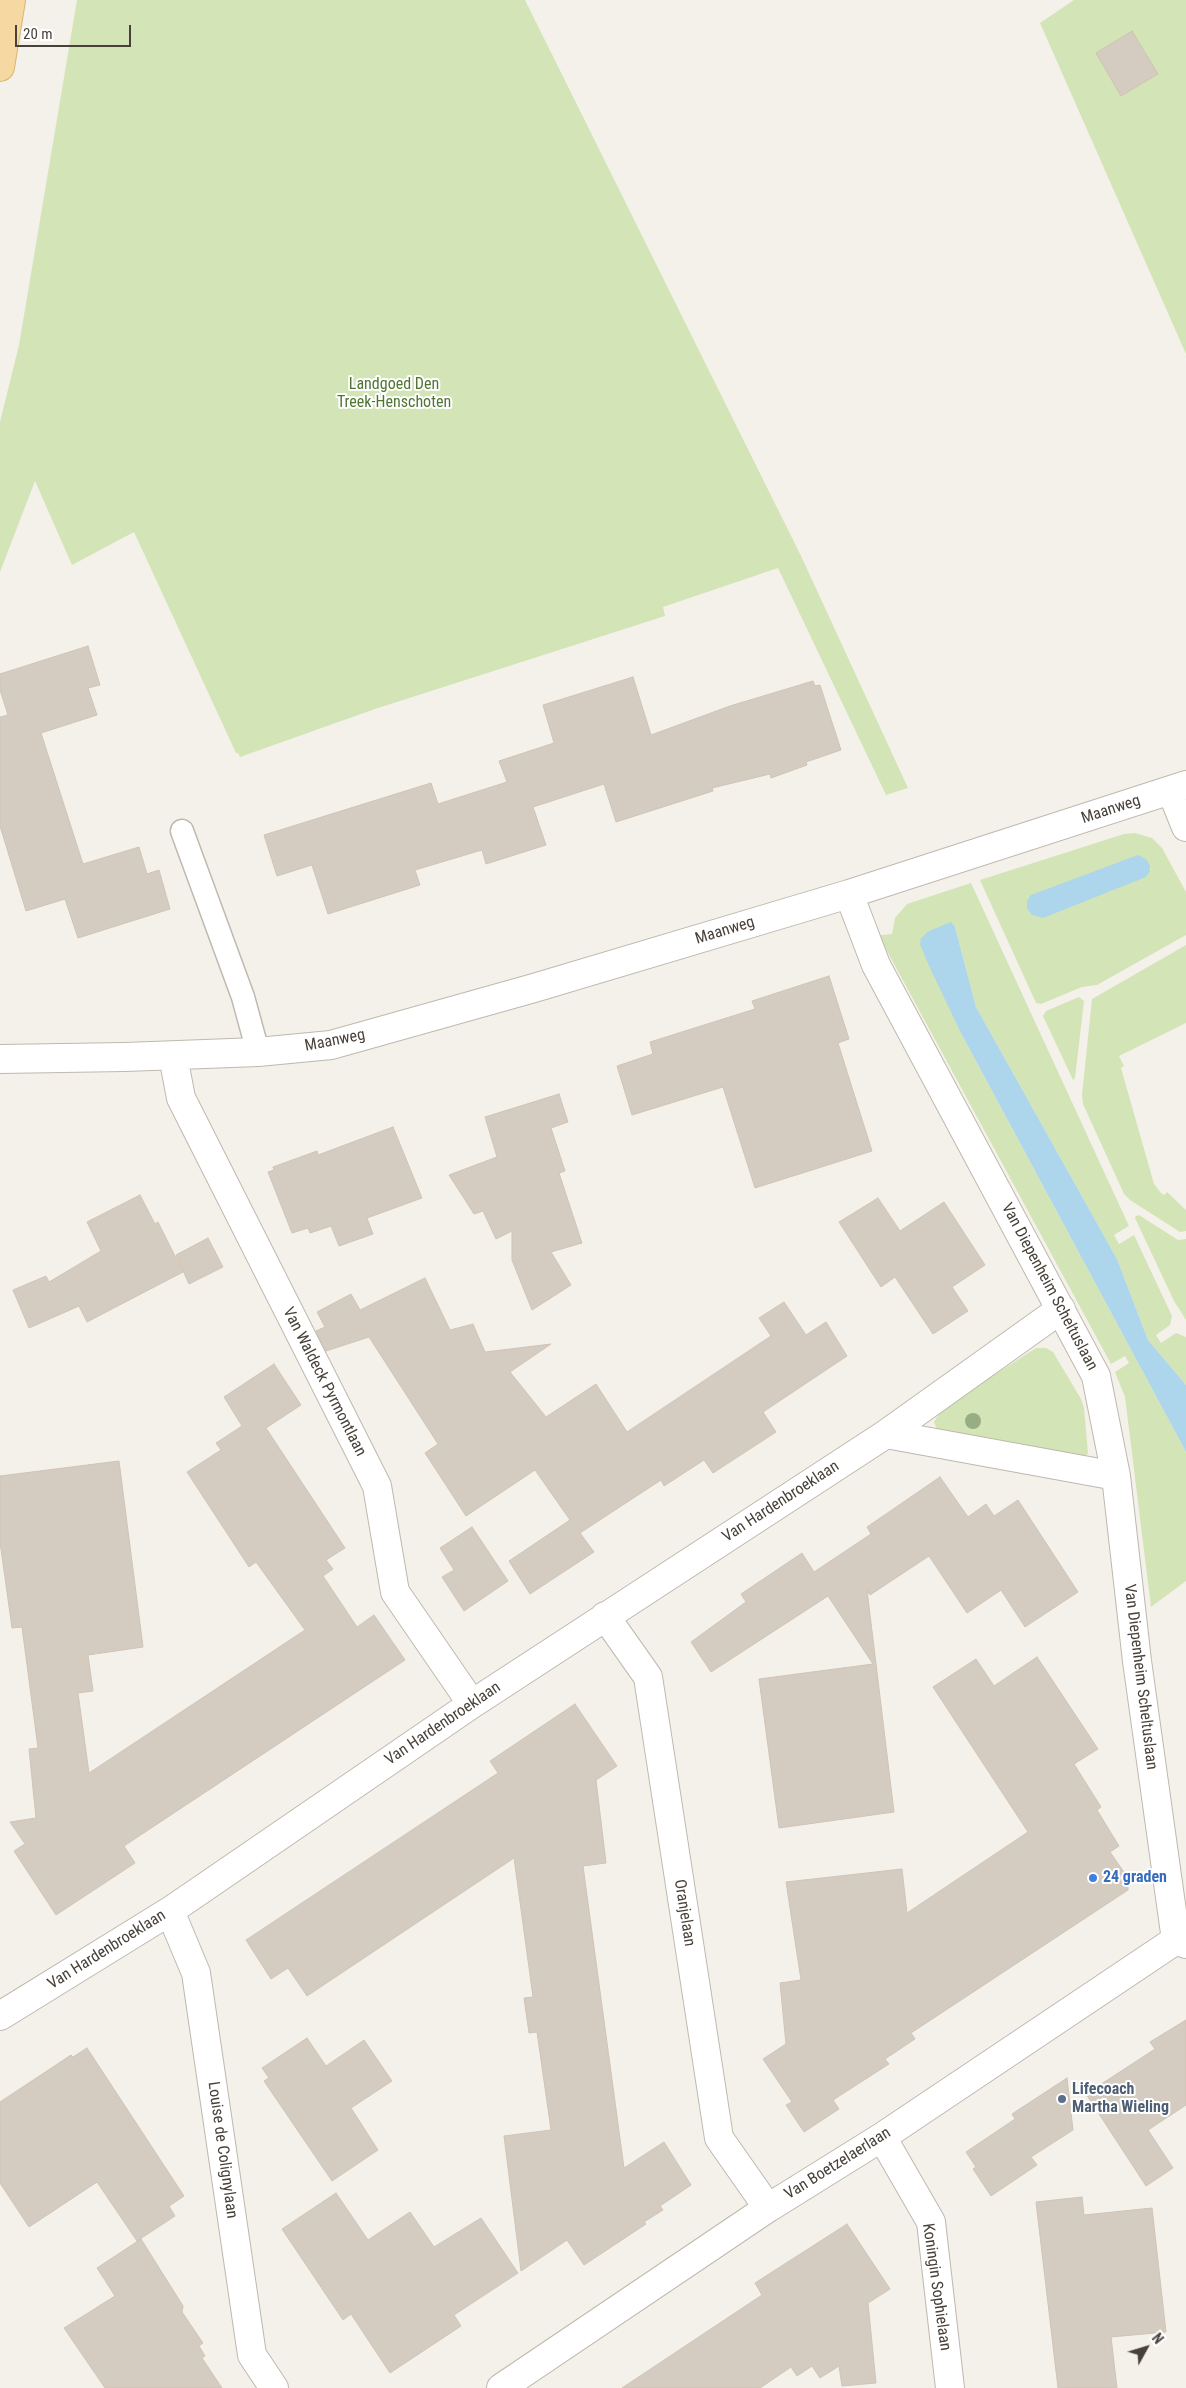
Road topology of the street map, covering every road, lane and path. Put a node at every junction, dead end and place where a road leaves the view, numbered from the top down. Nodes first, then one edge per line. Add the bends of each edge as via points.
1 (10, 5) edge
2 (0, 67) edge
3 (1178, 788) edge
4 (1186, 827) edge
5 (182, 831) dead end
6 (849, 894) junction
7 (258, 1052) junction
8 (173, 1056) junction
9 (0, 1059) edge
10 (1061, 1309) junction
11 (886, 1434) junction
12 (1116, 1476) junction
13 (605, 1616) junction
14 (472, 1704) junction
15 (170, 1911) junction
16 (1181, 1942) edge
17 (0, 2016) edge
18 (882, 2137) junction
19 (768, 2208) junction
20 (274, 2388) edge
21 (501, 2388) edge
22 (950, 2388) edge

1 - 2 main road
3 - 4 street
3 - 6 street, Maanweg
5 - 7 lane via 243,997
6 - 7 street, Maanweg via 543,986 331,1045
6 - 10 street, Van Diepenheim Scheltuslaan via 876,965
7 - 8 street, Maanweg
8 - 9 street, Maanweg
8 - 14 street, Van Waldeck Pyrmontlaan via 181,1098 377,1486 395,1592
10 - 11 street, Van Hardenbroeklaan
10 - 12 street, Van Diepenheim Scheltuslaan via 1096,1376
11 - 12 street
11 - 13 street, Van Hardenbroeklaan
12 - 16 street, Van Diepenheim Scheltuslaan via 1137,1660
13 - 14 street, Van Hardenbroeklaan
13 - 19 street, Oranjelaan via 648,1677 719,2138
14 - 15 street, Van Hardenbroeklaan
15 - 17 street, Van Hardenbroeklaan
15 - 20 street, Louise de Colignylaan via 196,1973 252,2355
16 - 18 street, Van Boetzelaerlaan
18 - 19 street, Van Boetzelaerlaan
18 - 22 street, Koningin Sophielaan via 930,2222
19 - 21 street, Van Boetzelaerlaan

